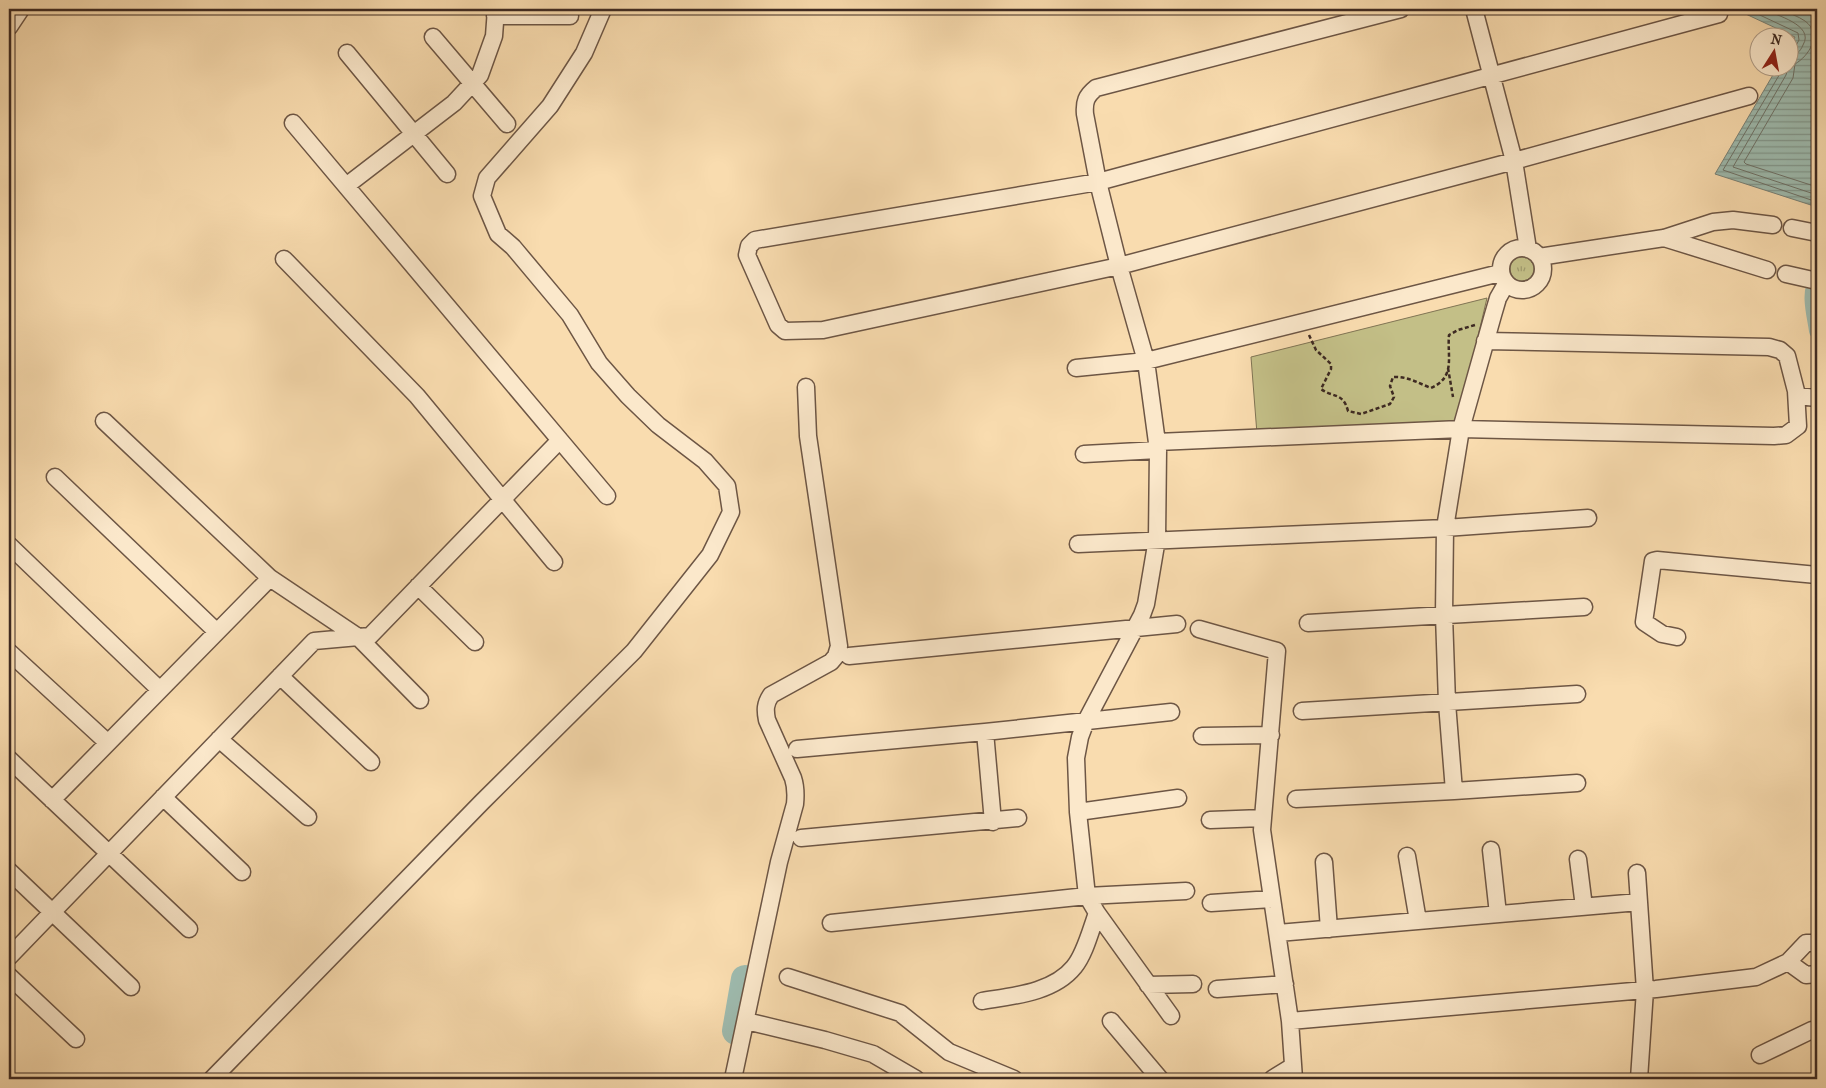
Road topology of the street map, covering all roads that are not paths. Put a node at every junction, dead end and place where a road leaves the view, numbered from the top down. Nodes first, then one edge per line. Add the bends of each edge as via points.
1 (21, 9) edge
2 (603, 9) edge
3 (1401, 9) edge
4 (1474, 9) edge
5 (495, 12) edge
6 (1719, 14) dead end
7 (570, 16) dead end
8 (9, 27) edge
9 (433, 37) dead end
10 (348, 53) dead end
11 (1492, 75) junction
12 (473, 83) junction
13 (1749, 96) dead end
14 (294, 124) dead end
15 (507, 124) dead end
16 (414, 134) junction
17 (1514, 161) junction
18 (447, 174) dead end
19 (1098, 182) junction
20 (346, 186) junction
21 (1773, 226) dead end
22 (1792, 228) dead end
23 (1816, 233) edge
24 (1664, 238) junction
25 (1534, 253) junction
26 (284, 259) dead end
27 (1119, 266) junction
28 (1767, 270) dead end
29 (1790, 275) dead end
30 (1503, 278) junction
31 (1817, 281) edge
32 (1485, 341) junction
33 (1146, 361) junction
34 (1076, 368) dead end
35 (806, 387) dead end
36 (1797, 396) junction
37 (1817, 398) edge
38 (104, 421) dead end
39 (1461, 429) junction
40 (560, 440) junction
41 (1158, 446) junction
42 (1084, 454) dead end
43 (55, 477) dead end
44 (607, 496) dead end
45 (502, 499) junction
46 (1588, 518) dead end
47 (1445, 528) junction
48 (1157, 539) junction
49 (1078, 544) dead end
50 (9, 545) edge
51 (554, 562) dead end
52 (1817, 574) edge
53 (270, 578) junction
54 (418, 586) junction
55 (1584, 607) dead end
56 (1444, 615) junction
57 (1308, 623) dead end
58 (1177, 624) dead end
59 (1135, 629) junction
60 (1199, 629) dead end
61 (217, 632) junction
62 (358, 637) junction
63 (1677, 637) dead end
64 (476, 642) dead end
65 (9, 652) edge
66 (849, 656) dead end
67 (280, 676) junction
68 (160, 690) junction
69 (1577, 694) dead end
70 (420, 700) dead end
71 (1447, 703) junction
72 (1302, 711) dead end
73 (1171, 712) dead end
74 (1086, 721) junction
75 (985, 732) junction
76 (1271, 735) junction
77 (1202, 736) dead end
78 (219, 739) junction
79 (108, 743) junction
80 (797, 749) dead end
81 (9, 759) edge
82 (371, 762) dead end
83 (1577, 783) dead end
84 (1454, 791) junction
85 (163, 797) junction
86 (1178, 798) dead end
87 (1296, 799) dead end
88 (52, 800) junction
89 (1078, 812) junction
90 (308, 817) dead end
91 (1018, 818) dead end
92 (1263, 818) junction
93 (1210, 820) dead end
94 (993, 822) junction
95 (802, 838) dead end
96 (1491, 850) dead end
97 (109, 853) junction
98 (1407, 856) dead end
99 (1578, 858) dead end
100 (1324, 862) dead end
101 (9, 871) edge
102 (242, 872) dead end
103 (1637, 873) dead end
104 (1186, 891) dead end
105 (1087, 896) junction
106 (1272, 899) junction
107 (1639, 902) junction
108 (1211, 903) dead end
109 (1584, 907) junction
110 (52, 912) junction
111 (1097, 913) junction
112 (1498, 914) junction
113 (1418, 921) junction
114 (832, 923) dead end
115 (189, 929) dead end
116 (1329, 929) junction
117 (1278, 933) junction
118 (1817, 942) edge
119 (9, 957) edge
120 (1788, 962) junction
121 (1817, 974) edge
122 (9, 976) edge
123 (788, 977) dead end
124 (1193, 984) dead end
125 (1285, 984) junction
126 (1148, 985) junction
127 (131, 987) dead end
128 (1217, 989) dead end
129 (1645, 990) junction
130 (982, 1001) dead end
131 (1171, 1016) dead end
132 (746, 1021) junction
133 (1111, 1021) dead end
134 (1290, 1021) junction
135 (1817, 1029) edge
136 (76, 1039) dead end
137 (1760, 1055) dead end
138 (1293, 1073) edge
139 (212, 1079) edge
140 (733, 1079) edge
141 (916, 1079) edge
142 (1014, 1079) edge
143 (1160, 1079) edge
144 (1272, 1079) edge
145 (1634, 1079) edge
146 (1639, 1079) edge

1 - 8 street
2 - 139 street via 584,53 550,106 487,178 482,196 498,234 513,247 570,315 599,363 658,425 705,462 727,486 730,512 710,555 634,651
3 - 19 street via 1096,88 1087,95 1084,104
4 - 11 street
5 - 7 street
5 - 12 street via 494,36 480,75
6 - 11 street
9 - 12 street
10 - 16 street
11 - 17 street
11 - 19 street
12 - 15 street
12 - 16 street via 454,104
13 - 17 street
14 - 20 street
16 - 18 street
16 - 20 street
17 - 25 street
17 - 27 street
19 - 27 street
19 - 27 street via 755,240 747,255 774,318 785,331 823,330
20 - 40 street
21 - 24 street via 1733,220 1713,222
22 - 23 street
24 - 25 street
24 - 28 street
25 - 30 street via 1522,248 1510,251 1502,260
25 - 30 street via 1542,264 1543,272 1535,286 1520,290 1512,288
26 - 45 street via 417,396
27 - 33 street
29 - 31 street
30 - 32 street
30 - 33 street
32 - 36 street via 1769,347 1787,356
32 - 39 street
33 - 34 street
33 - 41 street
35 - 132 street via 808,436 839,646 831,662 778,691 766,702 767,720 793,778 796,795
36 - 37 street
36 - 39 street via 1798,426 1786,435
38 - 53 street
39 - 41 street
39 - 47 street
40 - 44 street
40 - 45 street
41 - 42 street
41 - 48 street
43 - 61 street
45 - 51 street
45 - 54 street
46 - 47 street
47 - 48 street
47 - 56 street
48 - 49 street
48 - 59 street via 1146,604
50 - 68 street
52 - 63 street via 1653,561 1644,622 1662,634
53 - 61 street
53 - 62 street
54 - 62 street via 370,636
54 - 64 street
55 - 56 street
56 - 57 street
56 - 71 street
58 - 59 street
59 - 66 street
59 - 74 street
60 - 76 street via 1277,651
61 - 68 street
62 - 67 street via 314,641
62 - 70 street
65 - 79 street
67 - 78 street
67 - 82 street
68 - 79 street
69 - 71 street
71 - 72 street
71 - 84 street
73 - 74 street
74 - 75 street
74 - 89 street via 1076,758
75 - 80 street
75 - 94 street
76 - 77 street
76 - 92 street
78 - 85 street
78 - 90 street
79 - 88 street
81 - 88 street
83 - 84 street
84 - 87 street
85 - 97 street
85 - 102 street
86 - 89 street
88 - 97 street
89 - 105 street
91 - 94 street
92 - 93 street
92 - 106 street
94 - 95 street
96 - 112 street
97 - 110 street
97 - 115 street
98 - 113 street
99 - 109 street
100 - 116 street
101 - 110 street
103 - 107 street
104 - 105 street
105 - 111 street
105 - 114 street
106 - 108 street
106 - 117 street
107 - 109 street
107 - 129 street
109 - 112 street
110 - 119 street
110 - 127 street
111 - 126 street
111 - 130 street via 1079,959 1066,974 1037,992
112 - 113 street
113 - 116 street
116 - 117 street
117 - 125 street
118 - 120 street via 1806,943
120 - 121 street via 1806,975
120 - 129 street via 1756,977
122 - 136 street
123 - 142 street via 900,1014 949,1052
124 - 126 street
125 - 128 street
125 - 134 street
126 - 131 street
129 - 134 street
129 - 146 street
132 - 140 street
132 - 141 street via 873,1054
133 - 143 street
134 - 138 street
135 - 137 street
138 - 144 street
145 - 146 street

